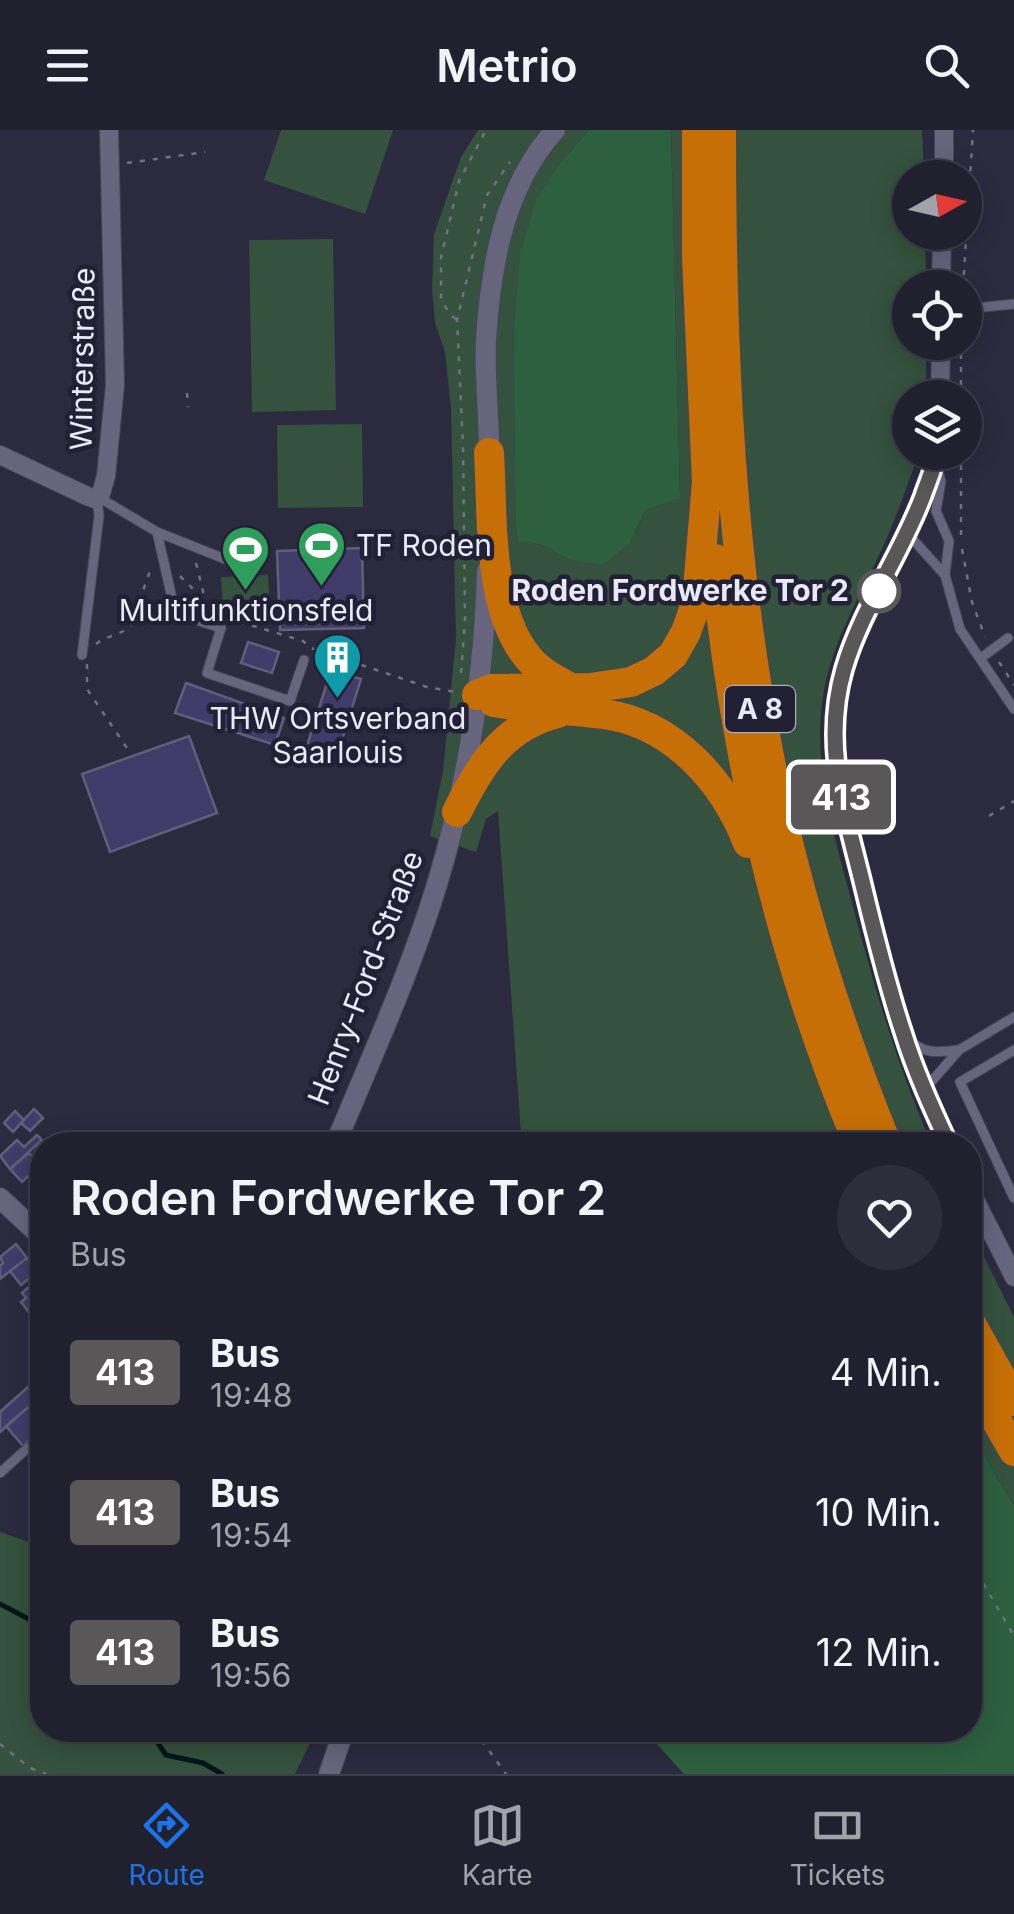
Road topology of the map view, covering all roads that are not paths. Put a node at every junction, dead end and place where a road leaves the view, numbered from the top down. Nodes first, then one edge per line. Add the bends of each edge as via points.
1 (108, 130) edge
2 (118, 130) edge
3 (555, 130) edge
4 (697, 130) edge
5 (721, 130) edge
6 (944, 130) edge
7 (944, 160) edge
8 (112, 217) junction
9 (1014, 304) edge
10 (982, 308) edge
11 (489, 453) junction
12 (0, 455) edge
13 (931, 470) edge
14 (939, 470) edge
15 (707, 482) junction
16 (99, 498) junction
17 (907, 533) junction
18 (158, 537) junction
19 (236, 563) dead end
20 (946, 575) junction
21 (1008, 638) dead end
22 (87, 654) road end
23 (981, 658) junction
24 (304, 660) dead end
25 (469, 685) junction
26 (568, 699) junction
27 (1014, 710) edge
28 (458, 812) junction
29 (783, 926) junction
30 (1014, 1017) edge
31 (904, 1036) junction
32 (959, 1050) junction
33 (1014, 1050) edge
34 (924, 1090) junction
35 (340, 1132) edge
36 (854, 1132) edge
37 (882, 1132) edge
38 (942, 1132) edge
39 (0, 1198) edge
40 (1014, 1198) edge
41 (982, 1214) edge
42 (30, 1226) edge
43 (1014, 1277) edge
44 (982, 1344) edge
45 (982, 1395) edge
46 (1014, 1401) edge
47 (30, 1446) edge
48 (1014, 1451) edge
49 (0, 1473) edge
50 (340, 1742) edge
51 (328, 1774) edge

1 - 8 street, Winterstraße
2 - 8 street, Winterstraße
3 - 11 street, Henry-Ford-Straße via 528,166 498,242 486,341
4 - 15 highway, A 8
5 - 37 highway, A 8 / A 8 via 725,382 758,696 807,916
6 - 7 street
8 - 16 street, Winterstraße via 115,385
9 - 10 lane
11 - 25 street, Henry-Ford-Straße via 486,581
11 - 26 highway via 496,570 508,622 518,645
12 - 16 street
13 - 17 street
14 - 20 lane via 936,511 949,540
15 - 26 highway via 698,601 672,654 632,682
15 - 29 highway, A 8 / A 8 via 732,699
16 - 18 lane
16 - 22 lane
17 - 20 lane
17 - 31 street via 845,667 834,742 845,814
18 - 19 lane
18 - 24 lane via 174,607 222,628 207,673 290,701
20 - 23 lane via 960,629
21 - 23 lane
23 - 27 lane
25 - 26 highway
25 - 28 street, Henry-Ford-Straße
26 - 28 highway via 508,738 484,764
26 - 29 highway via 666,737 697,762 739,818
28 - 35 street, Henry-Ford-Straße via 415,951
29 - 36 highway, A 8 / A 8
30 - 32 lane
31 - 32 lane via 928,1052
31 - 34 street
32 - 34 lane
33 - 40 lane via 960,1082
34 - 38 street
39 - 42 street
41 - 43 street
44 - 46 highway
45 - 48 highway
47 - 49 lane
50 - 51 street

